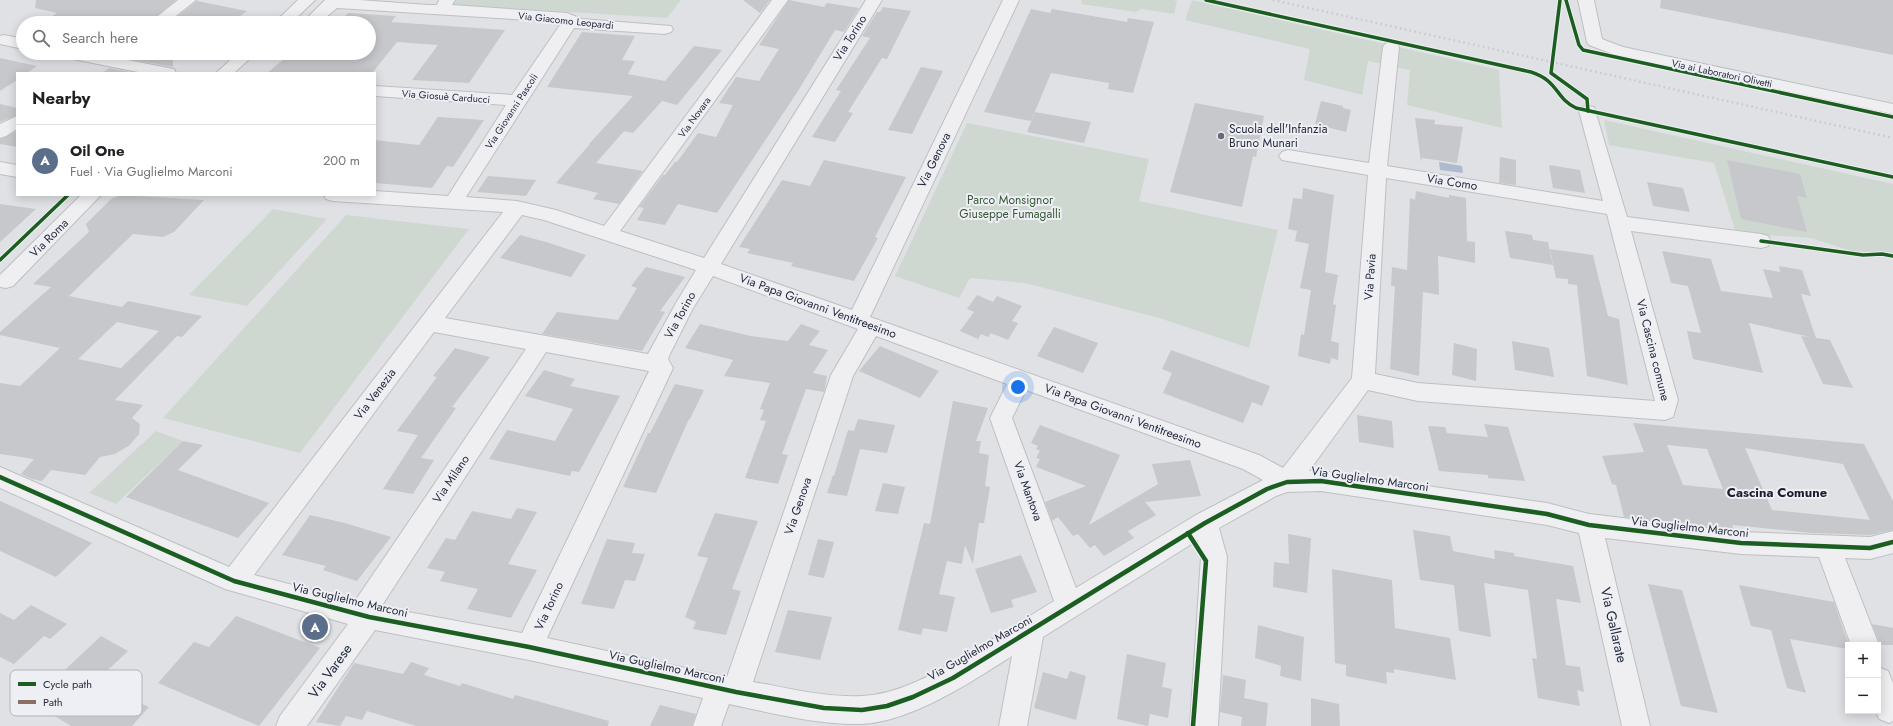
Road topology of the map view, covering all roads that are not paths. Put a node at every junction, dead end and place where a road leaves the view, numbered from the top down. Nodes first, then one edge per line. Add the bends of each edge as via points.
1 (188, 0) edge
2 (307, 0) edge
3 (780, 0) edge
4 (874, 0) edge
5 (1011, 0) edge
6 (1586, 0) edge
7 (332, 2) edge
8 (444, 5) edge
9 (166, 16) edge
10 (290, 16) edge
11 (317, 16) edge
12 (571, 20) junction
13 (665, 29) dead end
14 (4, 40) dead end
15 (16, 43) edge
16 (1391, 48) dead end
17 (106, 60) edge
18 (121, 60) edge
19 (240, 60) edge
20 (88, 72) edge
21 (164, 72) edge
22 (225, 72) edge
23 (376, 91) edge
24 (517, 101) junction
25 (1893, 109) edge
26 (1588, 111) dead end
27 (16, 122) edge
28 (0, 132) edge
29 (1288, 156) dead end
30 (0, 168) edge
31 (16, 171) edge
32 (1378, 171) junction
33 (91, 196) edge
34 (348, 196) edge
35 (453, 203) junction
36 (517, 207) junction
37 (1617, 216) junction
38 (608, 234) junction
39 (1761, 242) dead end
40 (708, 267) junction
41 (7, 281) dead end
42 (429, 323) junction
43 (864, 323) junction
44 (541, 343) junction
45 (660, 364) junction
46 (1021, 379) junction
47 (1362, 380) junction
48 (0, 477) edge
49 (1287, 482) junction
50 (1204, 523) junction
51 (1589, 525) junction
52 (1893, 542) edge
53 (1828, 546) junction
54 (234, 581) junction
55 (1070, 606) junction
56 (365, 616) junction
57 (1031, 630) junction
58 (1864, 642) edge
59 (529, 647) junction
60 (1881, 688) edge
61 (729, 691) junction
62 (1889, 709) dead end
63 (290, 726) edge
64 (707, 726) edge
65 (1013, 726) edge
66 (1204, 726) edge
67 (1636, 726) edge

1 - 9 street
2 - 10 street
3 - 38 street, Via Novara
4 - 40 street, Via Torino
5 - 43 street, Via Genova
6 - 25 street, Via ai Laboratori Olivetti via 1595,42 1613,49
7 - 8 street, Via Giacomo Leopardi via 428,10
7 - 11 street, Via Giacomo Leopardi
8 - 12 street, Via Giacomo Leopardi
12 - 13 street, Via Giacomo Leopardi via 579,24
12 - 24 street, Via Giovanni Pascoli
14 - 15 street
16 - 32 street, Via Pavia
17 - 20 street
18 - 21 street
19 - 22 street
23 - 24 street, Via Giosuè Carducci
24 - 35 street, Via Giovanni Pascoli
26 - 37 street, Via Cascina comune
27 - 28 street
29 - 32 street, Via Como
30 - 31 street
32 - 37 street, Via Como
32 - 47 street, Via Pavia
33 - 41 street, Via Roma
34 - 35 street, Via Papa Giovanni Ventitreesimo
35 - 36 street, Via Papa Giovanni Ventitreesimo
36 - 38 street, Via Papa Giovanni Ventitreesimo via 549,214
36 - 42 street, Via Venezia
37 - 39 street, Via Como
37 - 47 street, Via Cascina comune via 1667,400 1665,411 1418,392
38 - 40 street, Via Papa Giovanni Ventitreesimo
40 - 43 street, Via Papa Giovanni Ventitreesimo
40 - 45 street, Via Torino via 658,356
42 - 44 street
42 - 54 street, Via Venezia
43 - 46 street, Via Papa Giovanni Ventitreesimo
43 - 61 street, Via Genova via 842,375
44 - 45 street
44 - 56 street, Via Milano
45 - 59 street, Via Torino via 662,368
46 - 49 street, Via Papa Giovanni Ventitreesimo via 1252,462
46 - 55 street, Via Mantova via 1001,418
47 - 49 street
48 - 54 street, Via Guglielmo Marconi
49 - 50 street, Via Guglielmo Marconi via 1267,489
49 - 51 street, Via Guglielmo Marconi via 1329,482 1547,514
50 - 55 street, Via Guglielmo Marconi
50 - 66 street via 1214,557
51 - 53 street, Via Guglielmo Marconi via 1742,543
51 - 67 street, Via Gallarate
52 - 53 street, Via Guglielmo Marconi via 1870,548
53 - 58 street
54 - 56 street, Via Guglielmo Marconi
55 - 57 street, Via Guglielmo Marconi
56 - 59 street, Via Guglielmo Marconi
56 - 63 street, Via Varese
57 - 61 street, Via Guglielmo Marconi via 953,678 887,706 862,710 824,708
57 - 65 street
59 - 61 street, Via Guglielmo Marconi
60 - 62 street
61 - 64 street, Via Genova

